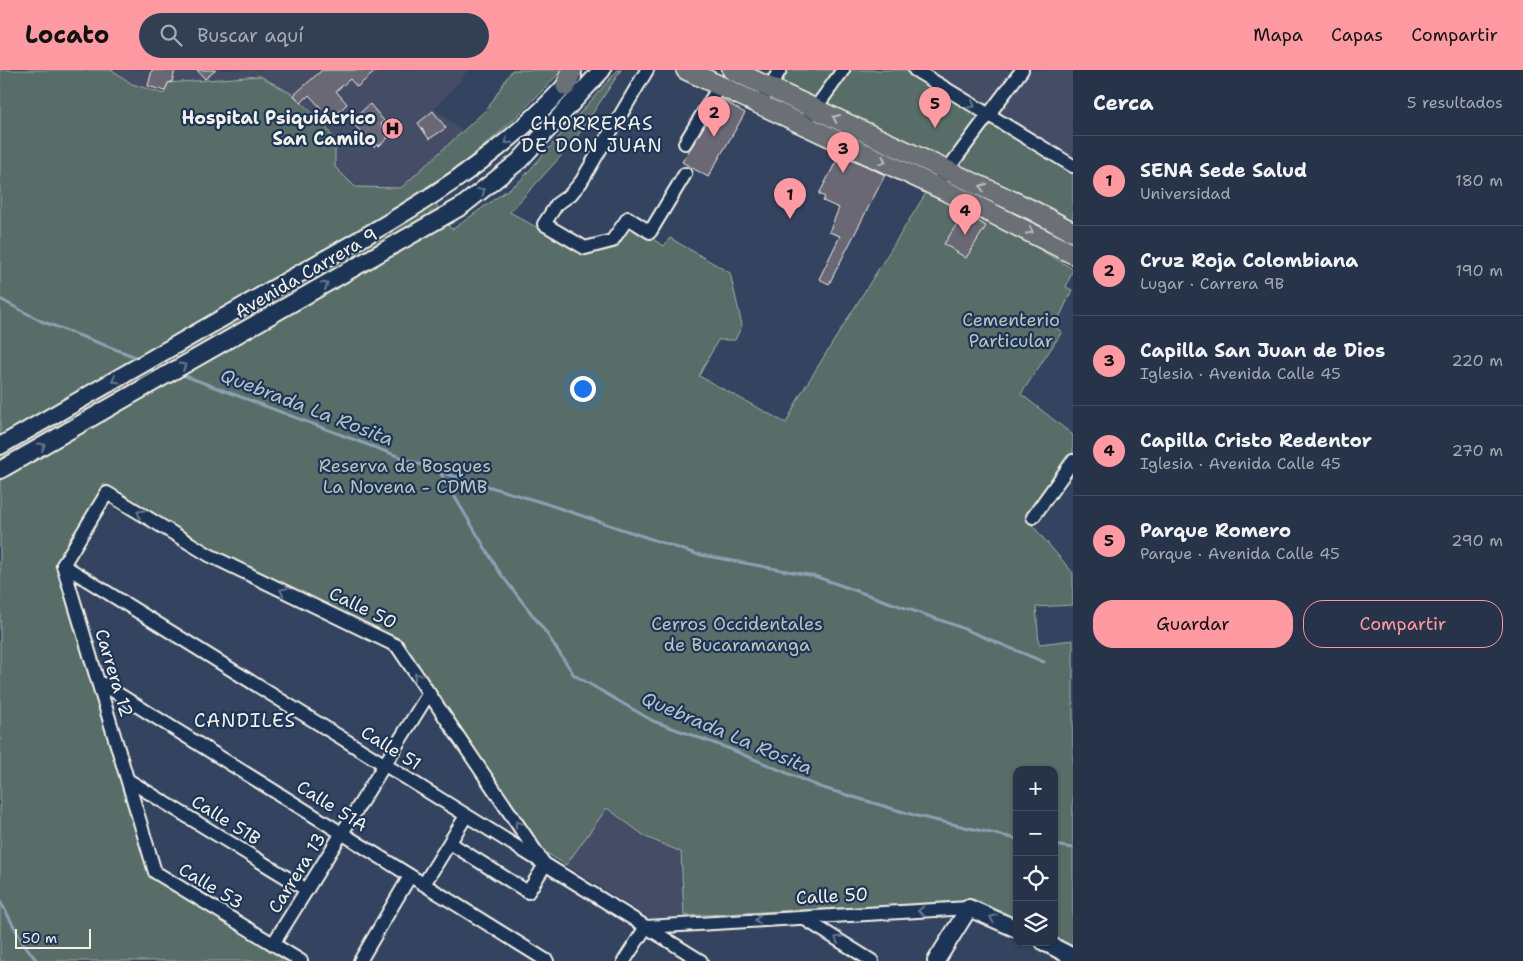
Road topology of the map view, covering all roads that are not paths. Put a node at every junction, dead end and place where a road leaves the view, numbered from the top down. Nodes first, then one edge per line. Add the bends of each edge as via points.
1 (580, 70) edge
2 (602, 70) edge
3 (647, 70) edge
4 (686, 70) edge
5 (732, 70) edge
6 (780, 70) edge
7 (843, 70) edge
8 (915, 70) edge
9 (1022, 70) edge
10 (569, 78) edge
11 (720, 85) junction
12 (765, 95) junction
13 (816, 108) junction
14 (988, 115) junction
15 (804, 124) junction
16 (686, 143) dead end
17 (1073, 166) edge
18 (947, 170) junction
19 (685, 174) dead end
20 (935, 186) junction
21 (1073, 231) edge
22 (1067, 251) edge
23 (0, 446) edge
24 (1073, 461) edge
25 (0, 470) edge
26 (1033, 517) dead end
27 (63, 565) junction
28 (99, 682) junction
29 (429, 693) junction
30 (384, 765) junction
31 (128, 780) junction
32 (466, 816) junction
33 (342, 833) junction
34 (450, 843) junction
35 (545, 865) junction
36 (155, 872) joint
37 (410, 876) junction
38 (424, 884) junction
39 (307, 890) junction
40 (969, 908) junction
41 (803, 918) junction
42 (646, 927) junction
43 (1013, 927) edge
44 (273, 944) junction
45 (1052, 946) edge
46 (1073, 956) edge
47 (301, 961) edge
48 (360, 961) edge
49 (547, 961) edge
50 (624, 961) edge
51 (701, 961) edge
52 (872, 961) edge
53 (936, 961) edge

1 - 10 main road, Avenida Carrera 9
25 -> 2 main road, Avenida Carrera 9 via 442,218 519,161
3 - 19 street via 581,182 557,204 544,224 585,248 612,241 628,218 650,232
4 - 11 main road
5 - 12 main road
6 - 12 street
7 - 13 street
8 -> 14 street
9 - 14 street
10 -> 23 main road, Avenida Carrera 9 via 503,144 430,198
11 - 12 main road
11 - 16 street
12 - 13 main road
12 - 15 main road
13 - 15 street
18 -> 13 main road
14 - 17 street
14 - 18 street
15 -> 20 main road
18 - 20 street
21 -> 18 main road
20 -> 22 main road
21 - 22 street
24 - 26 street
27 - 28 street, Carrera 12
29 -> 27 street, Calle 50 via 396,646 209,555 107,493
27 - 30 street, Calle 51
28 - 31 street, Carrera 12
28 - 33 street, Calle 51A
29 - 30 street, Carrera 13
35 -> 29 street, Calle 50
30 - 32 street, Calle 51
30 - 33 street, Carrera 13
31 - 36 street, Carrera 12
31 - 39 street, Calle 51B
32 - 34 street
32 - 35 street, Calle 51
33 - 37 street, Calle 51A
33 - 39 street, Carrera 13
34 - 35 street via 528,892
34 - 38 street
35 - 42 street, Calle 51
36 - 44 street, Calle 53
37 - 38 street, Calle 51A
37 - 48 street
38 - 49 street, Calle 51A
39 - 44 street, Carrera 13
40 -> 41 street, Calle 50
43 -> 40 main road, Calle 50
40 - 53 main road
41 -> 42 street, Calle 50
52 -> 41 street
42 - 50 street
42 - 51 street, Calle 51
44 - 47 street, Calle 53
45 - 46 main road

